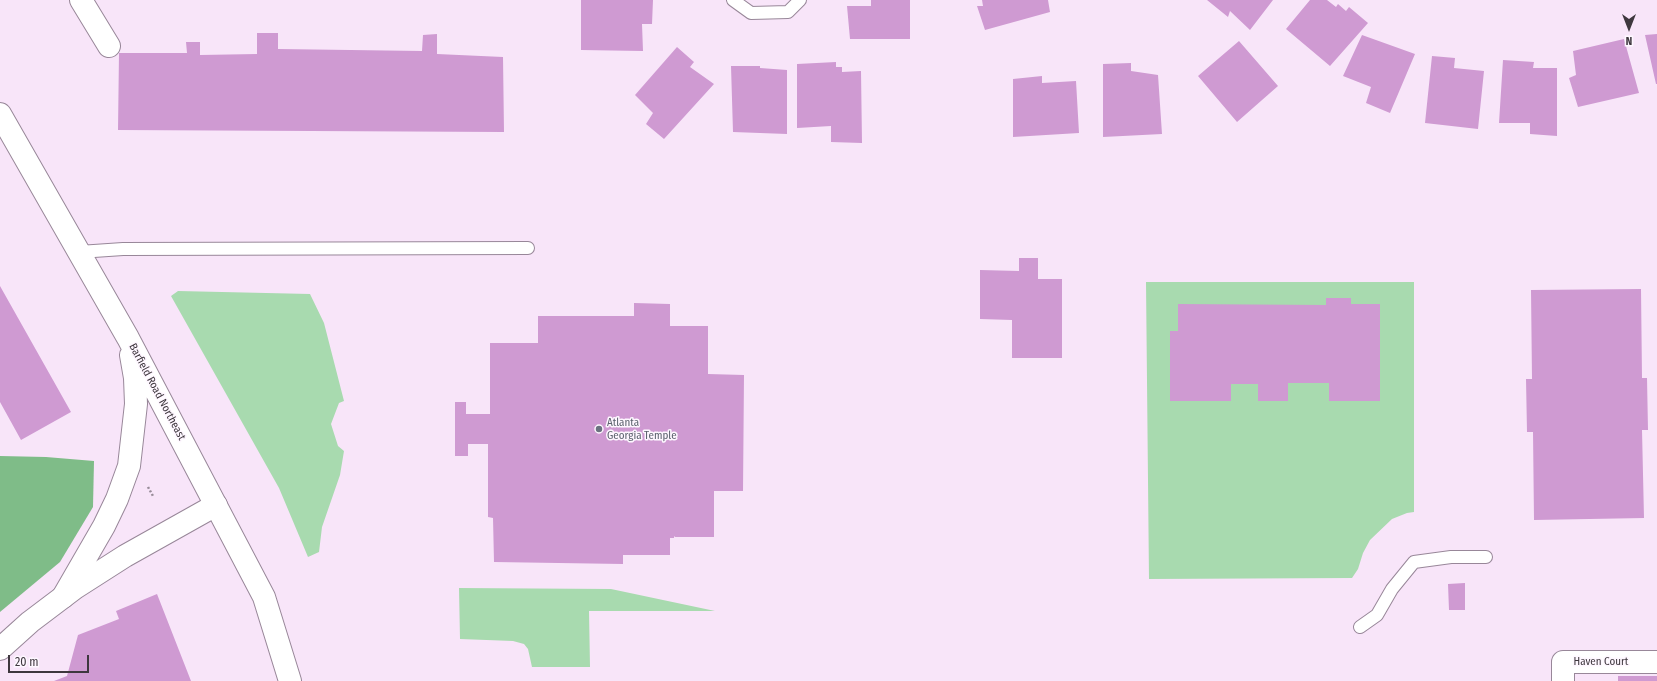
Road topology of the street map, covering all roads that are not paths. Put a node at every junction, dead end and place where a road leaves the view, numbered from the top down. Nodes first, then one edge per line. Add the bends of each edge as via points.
1 (81, 0) edge
2 (733, 0) edge
3 (800, 0) edge
4 (109, 46) dead end
5 (0, 114) edge
6 (528, 248) dead end
7 (79, 252) junction
8 (128, 338) junction
9 (216, 505) junction
10 (1486, 557) dead end
11 (63, 597) junction
12 (1360, 627) dead end
13 (0, 649) edge
14 (1657, 662) edge
15 (290, 681) edge
16 (1563, 681) edge

1 - 4 street
2 - 3 lane via 751,13 788,12
5 - 7 street, Barfield Road Northeast
6 - 7 lane via 123,249
7 - 8 street, Barfield Road Northeast
8 - 9 street, Barfield Road Northeast
8 - 11 street via 135,378 136,404 129,466 104,526
9 - 11 street via 125,556
9 - 15 street, Barfield Road Northeast via 264,597
10 - 12 lane via 1451,557 1414,562 1392,589 1378,615
11 - 13 street
14 - 16 street, Haven Court via 1563,662

